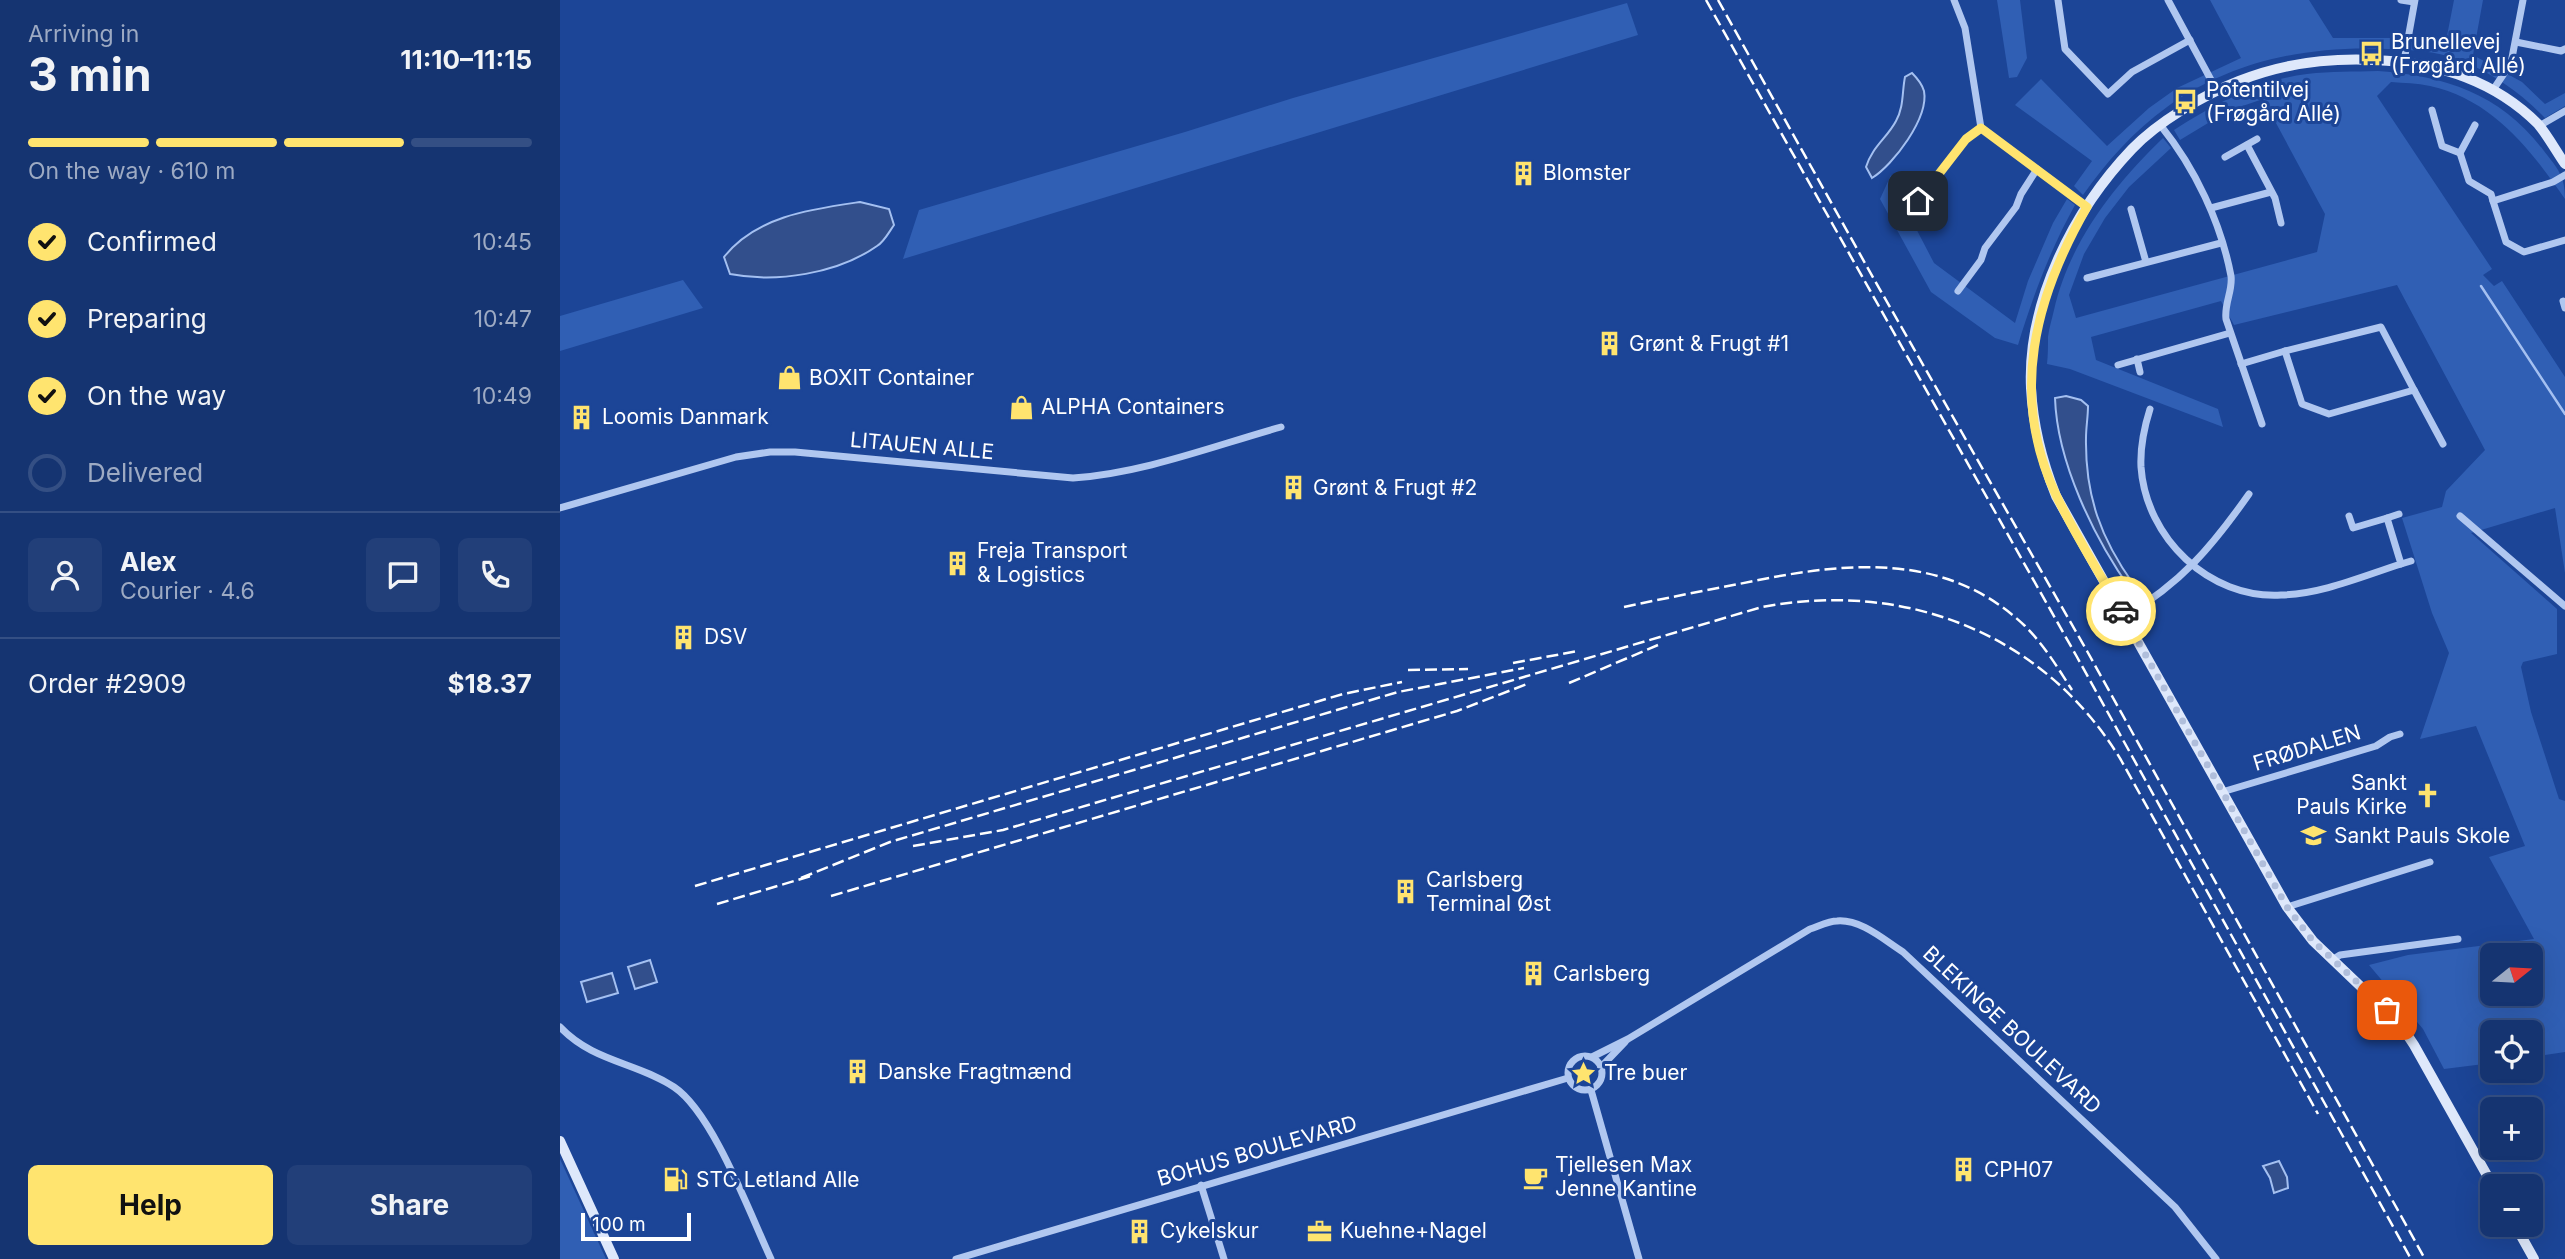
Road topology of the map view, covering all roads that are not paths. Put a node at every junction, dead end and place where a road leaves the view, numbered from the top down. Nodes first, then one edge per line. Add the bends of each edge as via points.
1 (1954, 0) edge
2 (2058, 0) edge
3 (2168, 0) edge
4 (2402, 0) edge
5 (2523, 0) edge
6 (2414, 1) edge
7 (2190, 40) junction
8 (2516, 42) junction
9 (2565, 49) edge
10 (2404, 61) junction
11 (2493, 90) junction
12 (2217, 91) junction
13 (2432, 110) dead end
14 (2565, 111) edge
15 (2475, 125) dead end
16 (2161, 126) junction
17 (2539, 126) junction
18 (1981, 128) junction
19 (2257, 139) dead end
20 (2247, 145) junction
21 (2460, 153) junction
22 (2225, 157) dead end
23 (2565, 164) edge
24 (2037, 169) junction
25 (2565, 175) edge
26 (2271, 192) junction
27 (1910, 195) dead end
28 (1918, 201) junction
29 (2493, 201) junction
30 (2087, 207) junction
31 (2211, 208) junction
32 (2131, 209) dead end
33 (1911, 210) dead end
34 (2281, 223) dead end
35 (2565, 240) edge
36 (2221, 243) junction
37 (2146, 262) junction
38 (1956, 276) dead end
39 (2087, 278) dead end
40 (1965, 282) junction
41 (1958, 291) dead end
42 (2230, 332) junction
43 (2285, 351) junction
44 (2137, 359) junction
45 (2241, 364) junction
46 (2118, 365) dead end
47 (2140, 372) dead end
48 (2414, 390) junction
49 (2150, 409) dead end
50 (2262, 424) dead end
51 (1281, 426) dead end
52 (2443, 444) dead end
53 (2249, 494) dead end
54 (560, 508) edge
55 (2399, 514) dead end
56 (2349, 516) dead end
57 (2460, 516) dead end
58 (2387, 518) junction
59 (2411, 561) dead end
60 (2401, 564) junction
61 (2193, 566) junction
62 (2565, 606) edge
63 (2124, 617) junction
64 (2400, 734) dead end
65 (2222, 792) junction
66 (2430, 862) dead end
67 (2287, 907) junction
68 (2458, 939) dead end
69 (2332, 960) junction
70 (560, 1027) edge
71 (1628, 1039) junction
72 (1592, 1057) junction
73 (1601, 1067) junction
74 (1568, 1078) junction
75 (1591, 1090) junction
76 (560, 1141) edge
77 (2486, 1174) edge
78 (1201, 1185) junction
79 (584, 1193) junction
80 (2522, 1237) edge
81 (614, 1259) edge
82 (622, 1259) edge
83 (771, 1259) edge
84 (956, 1259) edge
85 (1224, 1259) edge
86 (1639, 1259) edge
87 (2216, 1259) edge
88 (2534, 1259) edge

1 - 18 street via 1965,28
2 - 7 street via 2065,49 2108,94 2132,72
3 - 7 street
4 - 6 street
5 - 8 street
6 - 10 street
7 - 12 street
8 - 9 street
8 - 11 street via 2511,63
10 - 11 street via 2456,74
10 - 12 street via 2309,63 2261,73
11 - 17 street
12 - 16 street
13 - 21 street via 2442,146
14 - 17 street
15 - 21 street
16 - 30 street via 2134,147
16 - 31 street via 2179,148
17 - 23 street
18 - 24 street
18 - 28 street via 1966,139
19 - 20 street
20 - 22 street
20 - 26 street
21 - 29 street via 2469,181 2491,194
24 - 30 street
24 - 40 street
25 - 29 street
26 - 31 street
26 - 34 street
27 - 28 street
28 - 33 street
29 - 35 street via 2506,242 2524,252
30 - 63 street via 2066,244 2036,326 2032,401 2039,447 2052,487
31 - 36 street
32 - 37 street
36 - 37 street
36 - 42 street via 2231,278 2225,311
37 - 39 street
38 - 40 street
40 - 41 street
42 - 44 street
42 - 45 street
43 - 45 street
43 - 48 street via 2381,327
43 - 48 street via 2302,404 2329,414
44 - 46 street
44 - 47 street
45 - 50 street
48 - 52 street
49 - 61 street via 2141,461 2148,501 2164,534
51 - 54 street, LITAUEN ALLE via 1129,471 1073,478 768,452
53 - 61 street
55 - 58 street
56 - 58 street via 2353,528
57 - 62 street
58 - 60 street
59 - 60 street
60 - 61 street via 2309,592 2280,596 2240,591
61 - 63 street
63 - 65 street
64 - 65 street, FRØDALEN via 2376,746
65 - 67 street
66 - 67 street
67 - 69 street
68 - 69 street via 2340,955
69 - 77 street via 2400,1024
70 - 83 street via 594,1053 657,1077 686,1097 709,1126
71 - 72 street
71 - 73 street
71 - 87 street, BLEKINGE BOULEVARD via 1810,929 1836,920 1850,922 1903,952 2158,1190
72 - 73 street
72 - 74 street via 1574,1059
73 - 75 street via 1601,1080
74 - 75 street via 1579,1090
74 - 78 street, BOHUS BOULEVARD
75 - 86 street
76 - 79 street
78 - 84 street, BOHUS BOULEVARD
78 - 85 street
79 - 81 street
79 - 82 street
80 - 88 street

